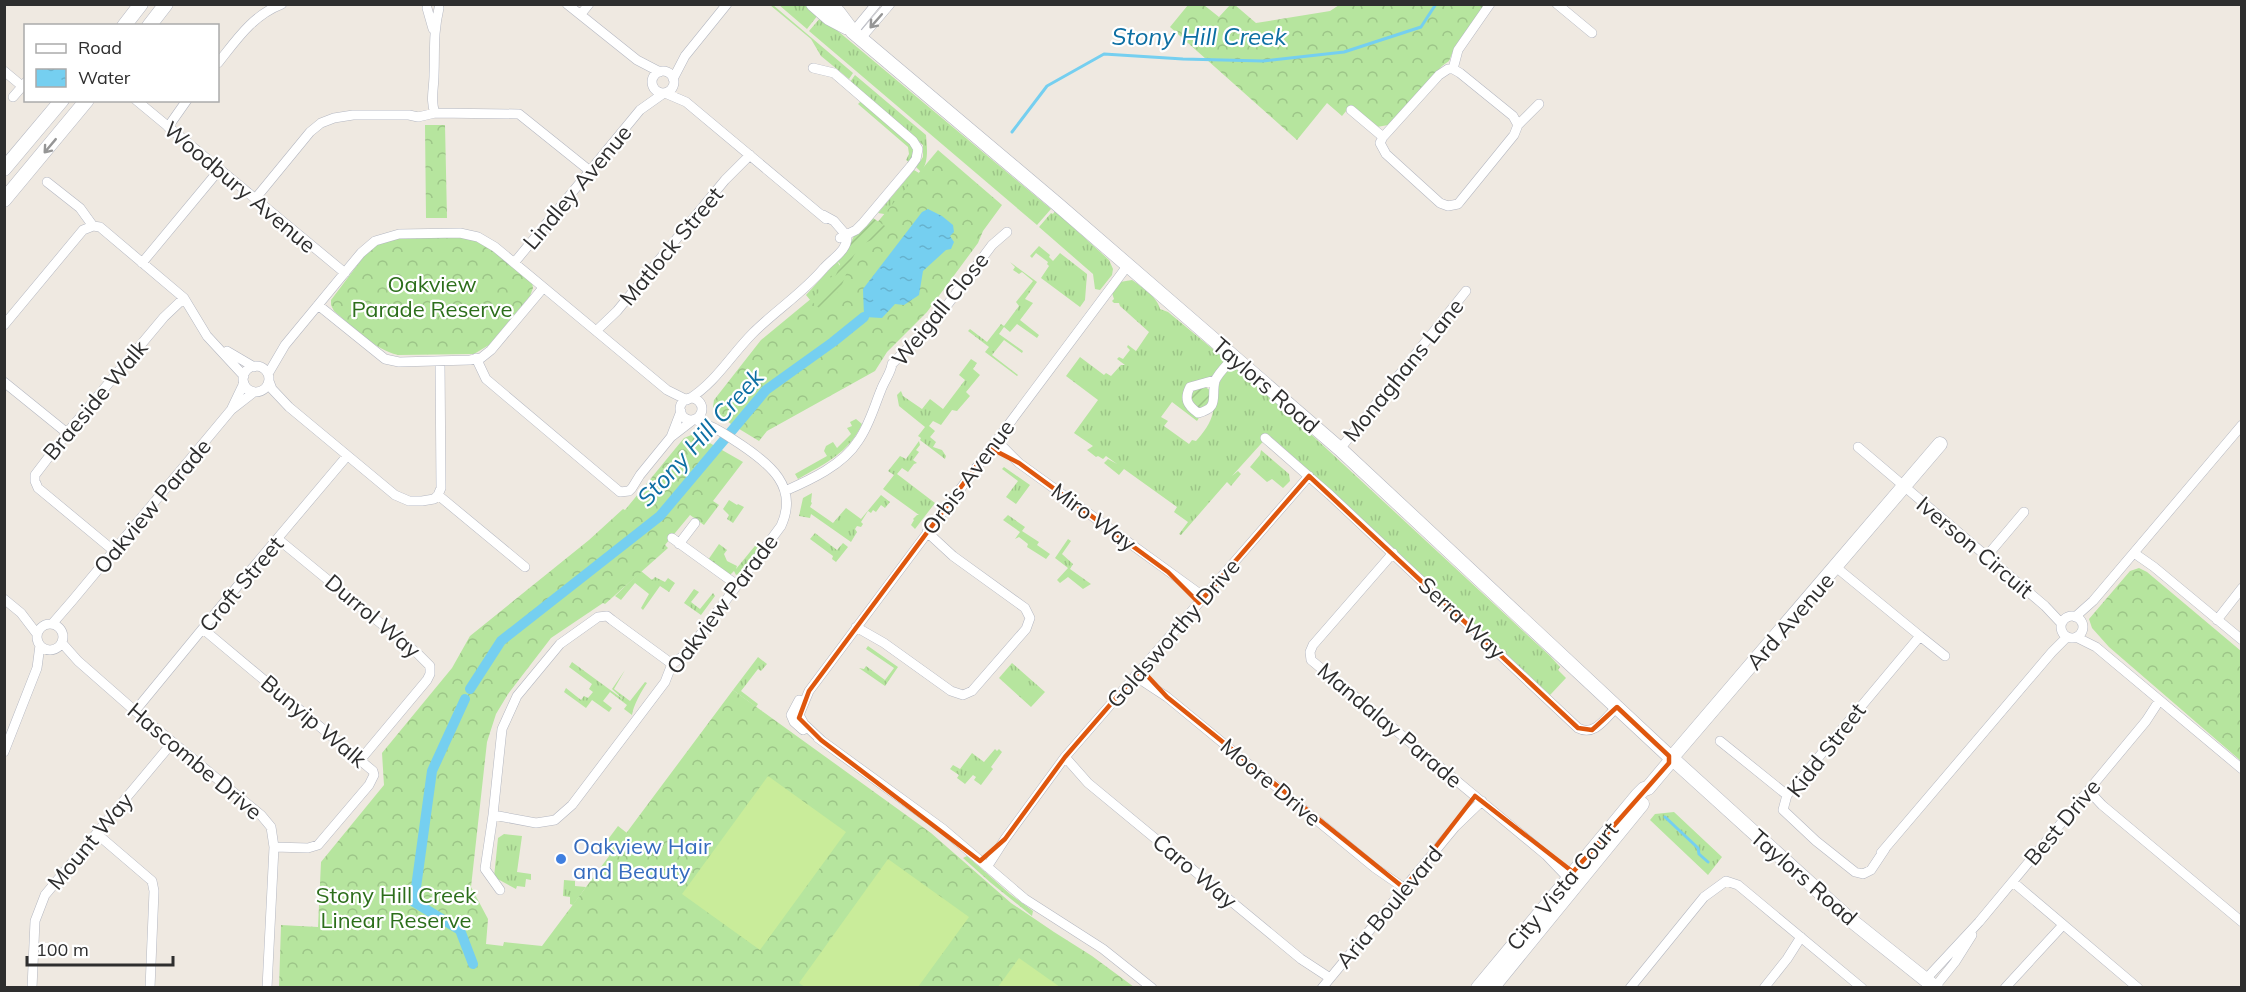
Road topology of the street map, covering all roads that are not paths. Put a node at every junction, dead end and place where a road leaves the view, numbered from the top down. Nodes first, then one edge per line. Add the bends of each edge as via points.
1 (166, 4) edge
2 (282, 4) edge
3 (567, 4) edge
4 (589, 4) edge
5 (728, 4) edge
6 (813, 4) edge
7 (829, 4) edge
8 (876, 4) edge
9 (891, 4) edge
10 (1490, 4) edge
11 (1557, 4) edge
12 (137, 6) edge
13 (424, 6) edge
14 (442, 6) edge
15 (580, 10) edge
16 (125, 24) edge
17 (151, 24) edge
18 (434, 31) junction
19 (855, 33) junction
20 (1592, 33) dead end
21 (685, 56) junction
22 (637, 60) junction
23 (219, 62) edge
24 (813, 68) dead end
25 (1453, 69) junction
26 (4, 71) edge
27 (662, 72) junction
28 (674, 81) junction
29 (652, 83) junction
30 (24, 84) edge
31 (665, 93) junction
32 (13, 97) dead end
33 (60, 102) edge
34 (85, 102) edge
35 (138, 102) edge
36 (184, 102) edge
37 (686, 102) junction
38 (1539, 104) dead end
39 (435, 109) junction
40 (640, 110) junction
41 (1351, 110) dead end
42 (166, 125) junction
43 (1518, 125) junction
44 (1383, 137) junction
45 (748, 153) junction
46 (4, 169) edge
47 (220, 169) junction
48 (590, 171) junction
49 (47, 182) dead end
50 (255, 199) junction
51 (4, 200) edge
52 (93, 226) junction
53 (1007, 231) dead end
54 (844, 237) junction
55 (142, 263) junction
56 (513, 263) junction
57 (1128, 265) junction
58 (345, 273) junction
59 (543, 288) junction
60 (1466, 291) dead end
61 (184, 298) junction
62 (318, 305) junction
63 (4, 325) edge
64 (599, 333) junction
65 (217, 345) junction
66 (285, 345) junction
67 (1234, 357) junction
68 (476, 358) junction
69 (440, 361) junction
70 (255, 367) junction
71 (269, 378) junction
72 (244, 380) junction
73 (713, 380) junction
74 (1215, 380) dead end
75 (4, 382) edge
76 (668, 390) junction
77 (256, 392) junction
78 (688, 399) junction
79 (289, 407) junction
80 (701, 407) junction
81 (231, 410) junction
82 (681, 410) junction
83 (694, 420) junction
84 (2241, 425) edge
85 (716, 429) junction
86 (67, 433) junction
87 (671, 437) junction
88 (1265, 438) dead end
89 (993, 444) junction
90 (1940, 444) dead end
91 (1858, 447) dead end
92 (1340, 449) junction
93 (347, 456) junction
94 (1309, 476) junction
95 (1905, 488) junction
96 (785, 491) junction
97 (438, 495) junction
98 (2024, 512) dead end
99 (695, 523) dead end
100 (925, 535) junction
101 (279, 539) junction
102 (114, 551) junction
103 (2136, 551) junction
104 (1393, 553) junction
105 (1986, 557) junction
106 (525, 567) dead end
107 (1836, 568) junction
108 (737, 585) junction
109 (2241, 588) edge
110 (4, 599) edge
111 (1202, 600) junction
112 (72, 601) junction
113 (21, 613) junction
114 (2216, 619) junction
115 (48, 624) junction
116 (858, 624) junction
117 (2071, 627) junction
118 (203, 629) junction
119 (61, 630) junction
120 (37, 634) junction
121 (1920, 636) junction
122 (2241, 640) edge
123 (40, 645) junction
124 (56, 647) junction
125 (1945, 656) dead end
126 (672, 664) junction
127 (37, 668) junction
128 (1138, 672) junction
129 (2162, 703) junction
130 (1617, 706) junction
131 (135, 711) junction
132 (4, 725) edge
133 (14, 729) junction
134 (1720, 741) dead end
135 (172, 743) junction
136 (4, 752) edge
137 (361, 759) junction
138 (1672, 759) junction
139 (1062, 761) junction
140 (2241, 769) edge
141 (1648, 788) junction
142 (2087, 793) junction
143 (1786, 795) junction
144 (1478, 799) junction
145 (493, 815) junction
146 (97, 834) junction
147 (274, 847) junction
148 (984, 864) junction
149 (1570, 875) junction
150 (2013, 882) junction
151 (500, 890) dead end
152 (1402, 891) junction
153 (2241, 922) edge
154 (2061, 923) junction
155 (1803, 940) junction
156 (2019, 974) junction
157 (1326, 983) edge
158 (1932, 984) edge
159 (32, 987) edge
160 (150, 987) edge
161 (267, 987) edge
162 (1152, 987) edge
163 (1478, 987) edge
164 (1492, 987) edge
165 (1630, 987) edge
166 (1764, 987) edge
167 (1862, 987) edge
168 (2005, 987) edge
169 (2011, 987) edge
170 (2138, 987) edge

1 - 17 street
2 - 23 street via 253,21
3 - 15 street
4 - 15 street
5 - 21 street
6 - 19 street, Taylors Road
7 - 19 street, Taylors Road
8 - 19 street
9 -> 19 street
10 - 25 street via 1458,50
11 - 20 street
12 - 16 street
13 - 14 street via 433,10
13 - 18 street
14 - 18 street
15 - 22 street
18 - 39 street
19 - 57 street, Taylors Road
21 - 27 street
21 - 28 street
22 - 27 street
22 - 29 street
24 - 54 street via 834,73 918,149 916,159 873,212
25 - 43 street via 1514,116
25 - 44 street via 1443,71
26 - 30 street
27 - 28 street via 670,74
27 - 29 street via 655,75
28 - 31 street via 672,89
28 - 37 street
29 - 31 street via 658,92
29 - 40 street, Lindley Avenue
30 - 32 street
31 - 37 street
31 - 40 street, Lindley Avenue
33 - 46 street
34 -> 51 street
35 - 42 street, Woodbury Avenue
36 - 42 street
37 - 45 street
38 - 43 street
39 - 48 street via 457,114 519,114
39 - 50 street via 409,115 353,115 321,123
40 - 48 street, Lindley Avenue
41 - 44 street
42 - 47 street, Woodbury Avenue
43 - 44 street via 1458,204 1448,207 1386,154 1380,143
45 - 54 street via 834,221
45 - 64 street, Matlock Street
47 - 50 street, Woodbury Avenue
47 - 55 street
48 - 56 street, Lindley Avenue
49 - 52 street via 80,208
50 - 58 street, Woodbury Avenue
52 - 55 street via 100,227
52 - 63 street via 84,230
53 - 96 street, Weigall Close via 936,320 892,364 858,442 835,463
54 - 73 street via 845,247 807,287 755,330
55 - 61 street
56 - 58 street via 487,241 470,234 399,234 368,246
56 - 59 street
57 - 67 street, Taylors Road
57 - 89 street, Orbis Avenue
58 - 62 street
59 - 64 street
59 - 68 street via 491,350
60 - 92 street, Monaghans Lane
61 - 65 street via 207,336
61 - 86 street, Braeside Walk
62 - 66 street
62 - 69 street via 385,359
64 - 76 street
65 - 70 street
65 - 72 street
66 - 70 street
66 - 71 street
67 - 74 street
67 - 92 street, Taylors Road
68 - 69 street
68 - 87 street via 486,379 603,477 620,486 640,475
69 - 97 street
70 - 71 street via 263,369
70 - 72 street via 248,370
71 - 77 street via 266,388
71 - 79 street
72 - 77 street via 248,389
72 - 81 street, Oakview Parade
73 - 78 street
73 - 80 street
75 - 86 street
76 - 78 street
76 - 82 street
77 - 79 street
77 - 81 street, Oakview Parade
78 - 80 street via 696,400
78 - 82 street
79 - 93 street
80 - 83 street
80 - 85 street
81 - 102 street, Oakview Parade
82 - 83 street via 684,417
82 - 87 street
83 - 85 street
83 - 87 street
84 - 103 street, Kidd Street
85 - 96 street via 776,474
86 - 102 street, Braeside Walk via 39,468 35,481
88 - 94 street
89 - 100 street, Orbis Avenue
89 - 111 street, Miro Way
90 - 95 street, Ard Avenue
91 - 95 street, Iverson Circuit
92 - 130 street, Taylors Road
93 - 97 street via 401,498 428,501
93 - 101 street, Croft Street
94 - 104 street, Serra Way
94 - 111 street, Goldsworthy Drive
95 - 105 street, Iverson Circuit
95 - 107 street, Ard Avenue
96 - 108 street, Oakview Parade via 787,510 781,526
97 - 106 street
98 - 105 street
99 - 108 street via 676,541
100 - 116 street, Orbis Avenue
100 - 116 street via 1028,611 1030,621 1026,629 972,691 963,695 951,691
101 - 118 street, Croft Street
101 - 137 street, Durrol Way via 430,666 427,680
102 - 112 street, Oakview Parade
103 - 114 street
103 - 117 street, Kidd Street
104 - 130 street, Serra Way via 1578,728 1592,730
104 - 144 street, Mandalay Parade via 1313,645 1311,660
105 - 117 street, Iverson Circuit
107 - 121 street
107 - 138 street, Ard Avenue
108 - 126 street, Oakview Parade via 686,654
109 - 114 street
110 - 113 street
111 - 128 street, Goldsworthy Drive
112 - 115 street, Oakview Parade
112 - 119 street, Oakview Parade
113 - 115 street
113 - 120 street
114 - 122 street
115 - 119 street
115 - 120 street
116 - 148 street, Orbis Avenue via 794,707 792,718
117 - 129 street, Iverson Circuit
117 - 143 street, Kidd Street via 1867,866 1862,868 1838,858 1783,810
118 - 131 street, Croft Street
118 - 137 street, Bunyip Walk
119 - 124 street via 64,636
120 - 123 street
121 - 125 street
121 - 143 street, Kidd Street
123 - 124 street
123 - 127 street
124 - 127 street
124 - 131 street, Hascombe Drive
126 - 145 street, Oakview Parade via 665,682 572,805 555,820 536,823
126 - 145 street via 607,616 598,617 560,644 517,696 502,729
127 - 133 street
128 - 139 street, Goldsworthy Drive
128 - 152 street, Moore Drive
129 - 140 street, Iverson Circuit
129 - 142 street, Best Drive
130 - 138 street, Taylors Road
131 - 135 street, Hascombe Drive
132 - 133 street
133 - 136 street
134 - 143 street
135 - 146 street, Mount Way
135 - 147 street, Hascombe Drive via 267,821
137 - 147 street, Bunyip Walk via 373,771 372,781 318,845
138 - 141 street, City Vista Court
138 - 158 street, Taylors Road via 1847,917
139 - 148 street, Goldsworthy Drive
139 - 157 street, Caro Way
141 - 149 street, City Vista Court via 1640,792
141 - 164 street, City Vista Court via 1640,807
142 - 150 street, Best Drive
142 - 153 street
144 - 149 street, Mandalay Parade
144 - 152 street, Aria Boulevard
145 - 151 street via 485,869
146 - 159 street, Mount Way via 45,895 35,921
146 - 160 street via 152,881
147 - 161 street, Hascombe Drive
148 - 162 street, Orbis Avenue via 1025,899 1104,949
149 - 163 street, City Vista Court
150 - 154 street
150 - 158 street, Best Drive via 1979,922 1955,962
152 - 157 street, Aria Boulevard
154 - 156 street
154 - 170 street
155 - 165 street via 1734,882 1726,880 1704,897
155 - 166 street
155 - 167 street
156 - 168 street
156 - 169 street

